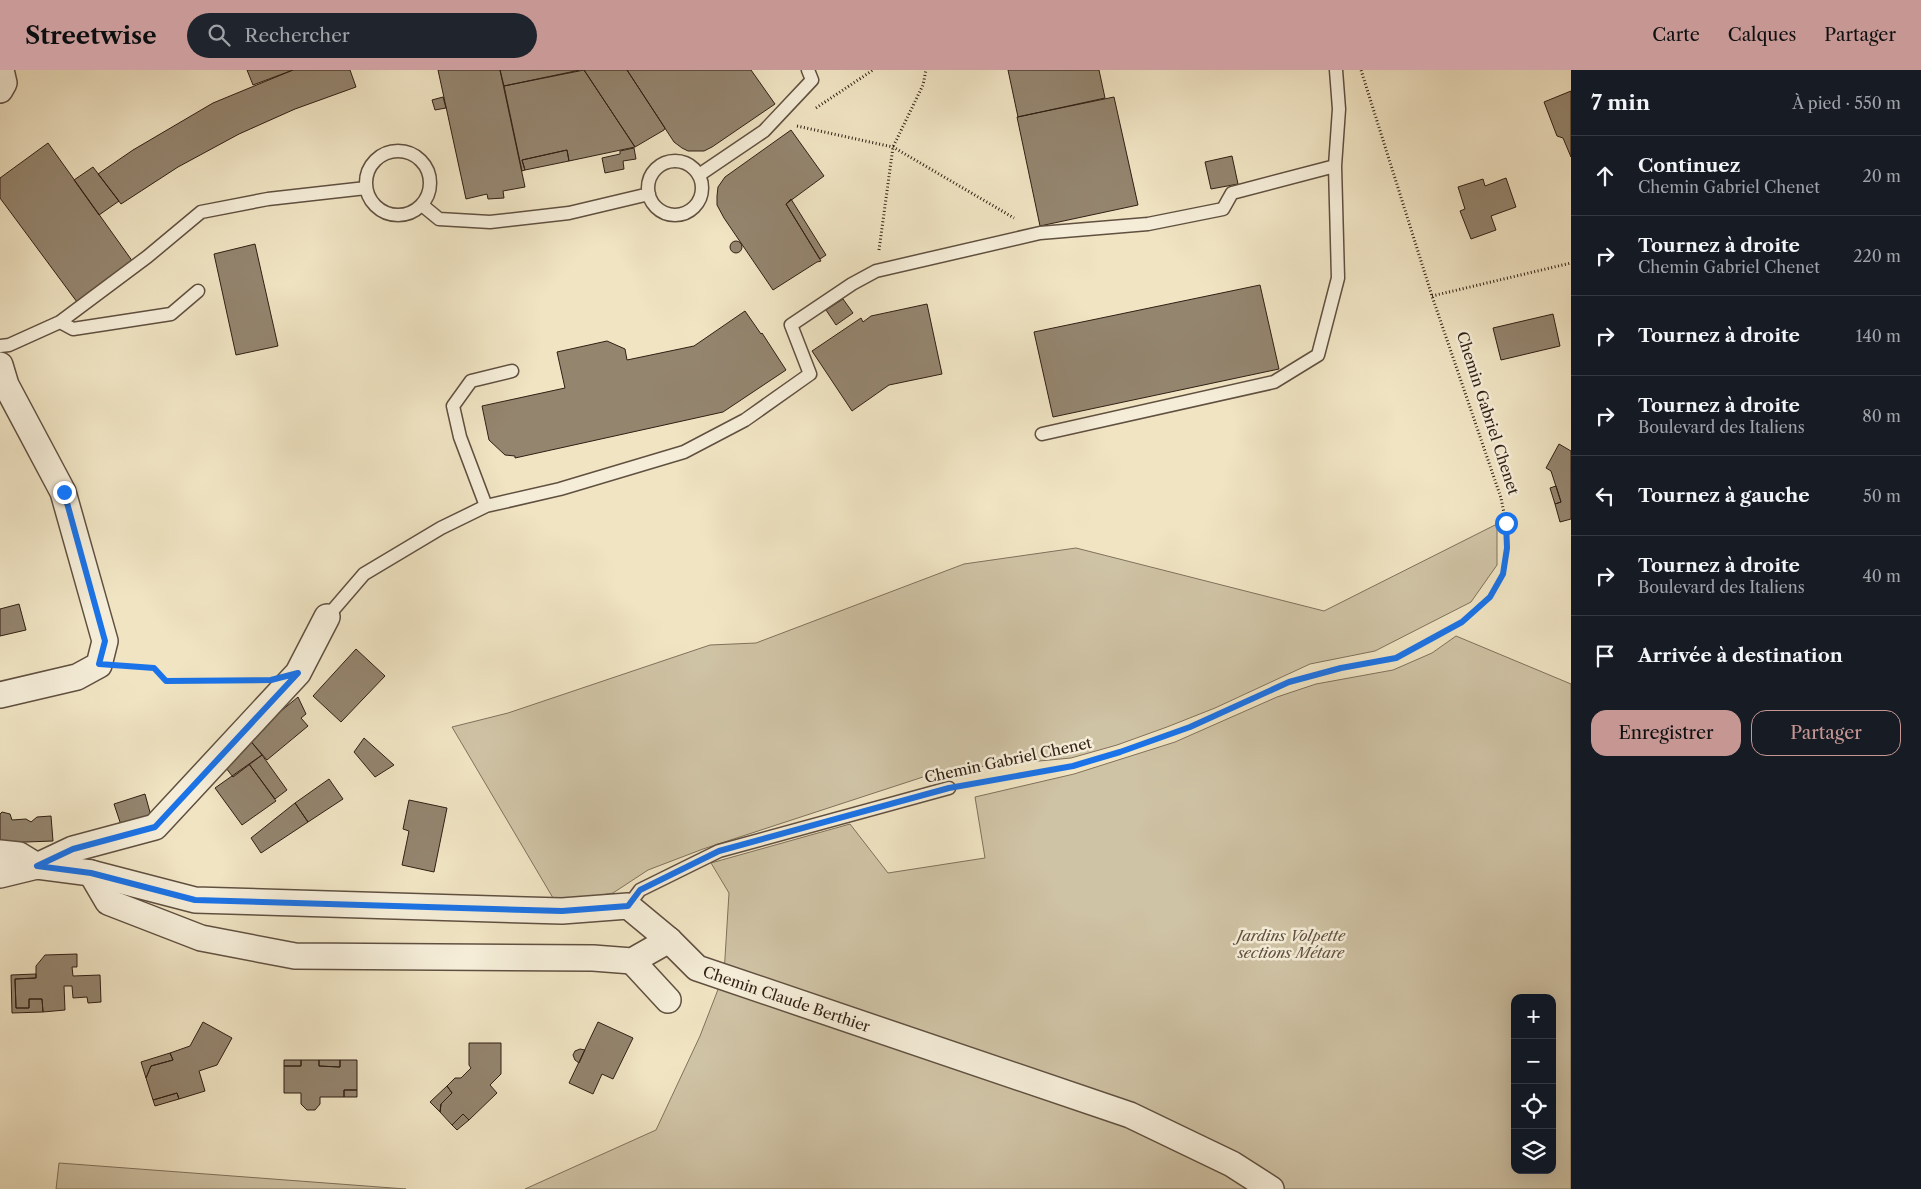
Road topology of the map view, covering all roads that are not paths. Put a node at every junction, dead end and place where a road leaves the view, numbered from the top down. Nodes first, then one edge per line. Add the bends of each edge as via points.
1 (1, 70) edge
2 (808, 70) edge
3 (1336, 70) edge
4 (0, 90) edge
5 (1335, 166) junction
6 (699, 176) junction
7 (366, 188) junction
8 (649, 194) junction
9 (422, 205) junction
10 (198, 291) dead end
11 (60, 322) junction
12 (0, 346) edge
13 (0, 365) edge
14 (512, 371) dead end
15 (1042, 434) dead end
16 (486, 506) junction
17 (327, 617) joint
18 (0, 695) edge
19 (949, 788) road end
20 (0, 853) edge
21 (37, 866) junction
22 (91, 873) junction
23 (0, 875) edge
24 (628, 906) junction
25 (669, 940) junction
26 (632, 961) junction
27 (668, 1000) dead end
28 (1272, 1189) edge

1 - 4 street via 4,83
2 - 6 lane via 812,80 764,131
3 - 5 lane via 1339,109
5 - 15 lane via 1338,278 1318,355 1274,382
5 - 16 lane via 1232,193 1223,210 1148,224 1040,233 876,270 791,325 810,374 745,420 684,452 560,489
6 - 8 lane via 690,165 672,161 656,169 651,176
6 - 8 lane via 701,196 697,204 683,214 658,208
7 - 9 lane via 369,198 384,212 404,214
7 - 9 lane via 370,167 378,158 387,152 408,152 418,158 430,176 429,192
7 - 11 lane via 268,199 201,212
8 - 9 lane via 569,213 490,222 439,219
10 - 11 lane via 172,314 73,329
11 - 12 lane
13 - 18 street via 6,385 64,492 105,641 99,664 77,677
14 - 16 lane via 471,381 453,406 460,437
16 - 17 lane via 441,528 364,574
17 - 21 street via 298,673 155,827 73,849
19 - 24 lane, Chemin Gabriel Chenet via 719,851 640,890
20 - 21 street via 20,855
21 - 22 street
21 - 23 street
22 - 24 street via 195,900 562,911
22 - 26 street via 108,902 201,938 295,956
24 - 25 street, Chemin Claude Berthier
25 - 26 street
25 - 28 street, Chemin Claude Berthier via 697,968 1130,1115 1232,1164
26 - 27 street

